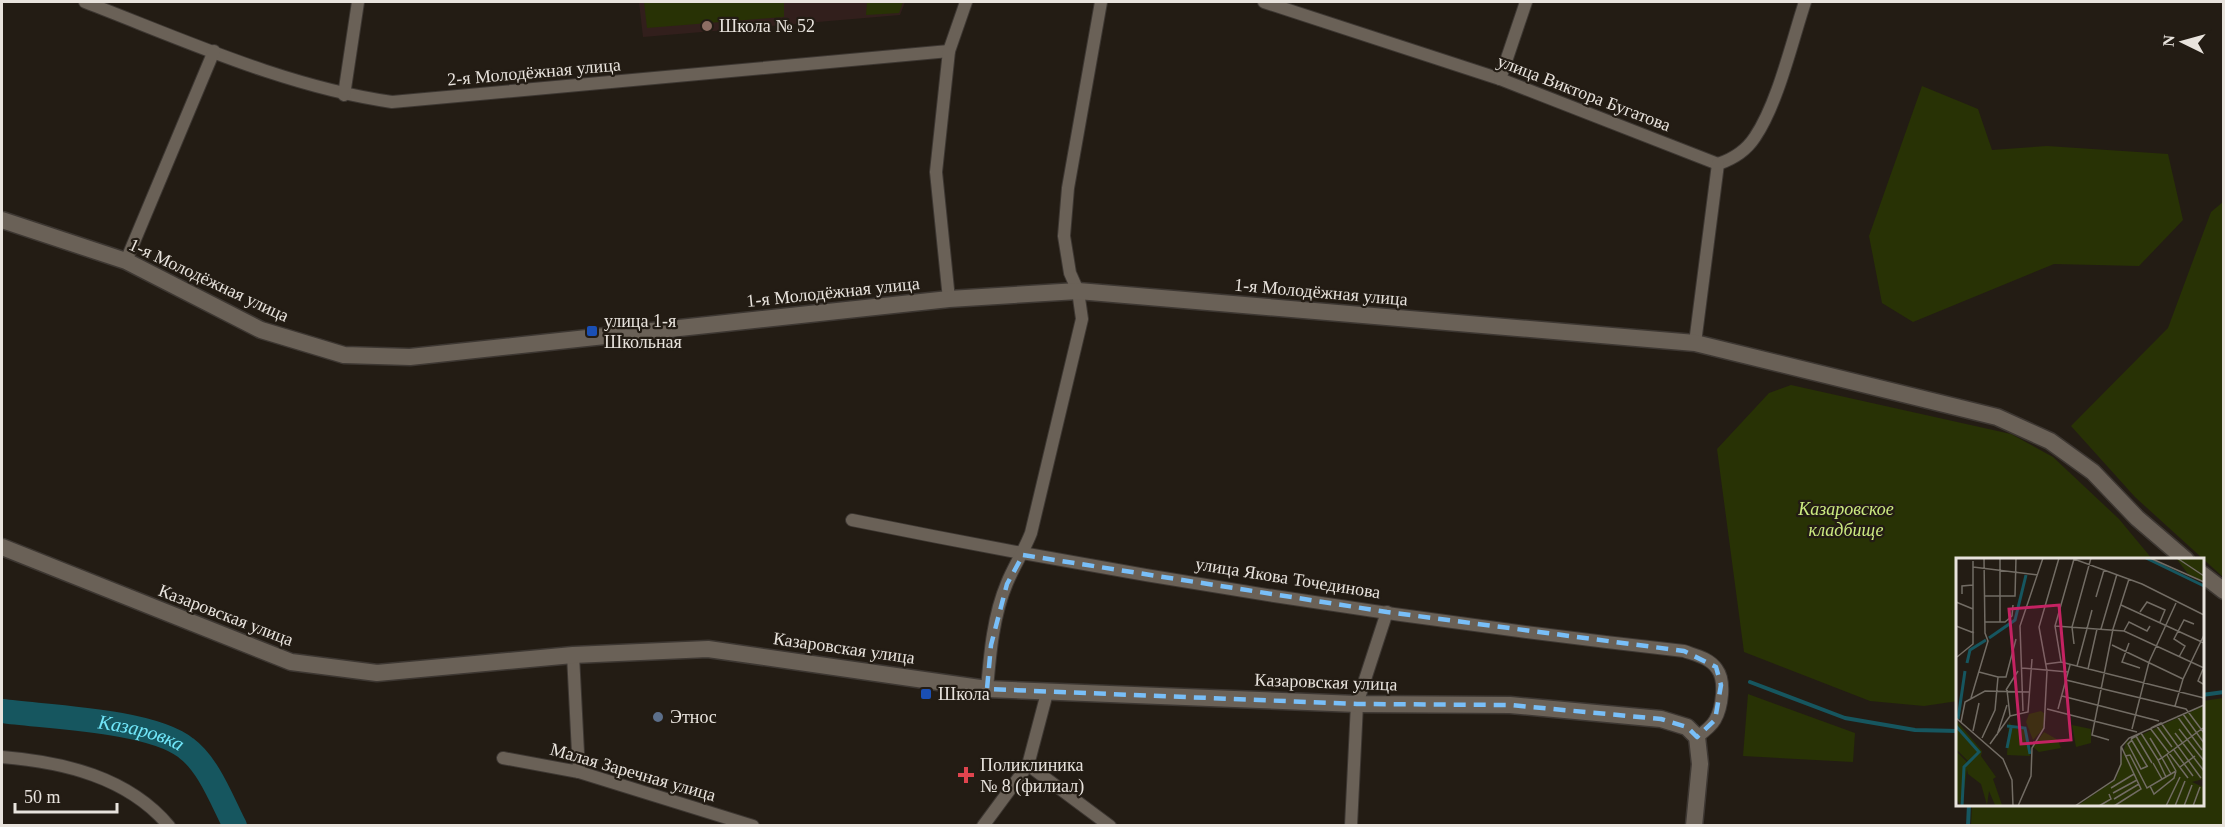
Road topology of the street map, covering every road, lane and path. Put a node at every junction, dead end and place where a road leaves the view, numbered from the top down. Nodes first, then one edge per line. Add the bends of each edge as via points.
1 (85, 2) edge
2 (358, 2) edge
3 (966, 2) edge
4 (1101, 2) edge
5 (1264, 2) edge
6 (1526, 2) edge
7 (1805, 2) edge
8 (214, 51) junction
9 (949, 51) junction
10 (1500, 79) junction
11 (344, 95) junction
12 (1718, 164) junction
13 (2, 220) edge
14 (126, 261) junction
15 (1078, 291) junction
16 (949, 299) junction
17 (1695, 343) junction
18 (852, 520) dead end
19 (2, 547) edge
20 (1023, 555) junction
21 (2184, 558) edge
22 (2204, 576) edge
23 (2223, 591) edge
24 (1387, 612) junction
25 (573, 655) junction
26 (987, 688) junction
27 (1047, 693) junction
28 (1357, 704) junction
29 (1697, 736) junction
30 (2, 757) edge
31 (503, 758) dead end
32 (1028, 765) junction
33 (579, 772) junction
34 (169, 825) edge
35 (753, 825) edge
36 (983, 825) edge
37 (1110, 825) edge
38 (1351, 825) edge
39 (1694, 825) edge

1 - 8 street, 2-я Молодёжная улица
2 - 11 street
3 - 9 street
4 - 15 street via 1065,226 1070,273
5 - 10 street, улица Виктора Бугатова
6 - 10 street
7 - 12 street via 1774,96 1755,137 1735,158
8 - 11 street, 2-я Молодёжная улица
8 - 14 street
9 - 11 street, 2-я Молодёжная улица via 402,101
9 - 16 street via 936,172
10 - 12 street, улица Виктора Бугатова
12 - 17 street
13 - 14 street, 1-я Молодёжная улица
14 - 16 street, 1-я Молодёжная улица via 261,330 344,355 410,357
15 - 16 street, 1-я Молодёжная улица
15 - 17 street, 1-я Молодёжная улица
15 - 20 street via 1082,319
17 - 21 street, 1-я Молодёжная улица via 1997,417 2050,441 2093,472 2137,518
18 - 20 street, улица Якова Точединова
19 - 25 street, Казаровская улица via 291,662 377,673
20 - 24 street, улица Якова Точединова
20 - 26 street via 1007,584 991,645
22 - 23 street
24 - 28 street
24 - 29 street, улица Якова Точединова via 1684,651 1706,659 1716,667 1721,685 1720,707 1715,720
25 - 26 street, Казаровская улица via 708,649
25 - 33 street
26 - 27 street, Казаровская улица
27 - 28 street, Казаровская улица
27 - 32 street
28 - 29 street, Казаровская улица via 1510,705 1650,718 1687,727
28 - 38 street
29 - 39 street via 1700,764
30 - 34 street via 35,760 98,776 144,800
31 - 33 street, Малая Заречная улица
32 - 36 street
32 - 37 street
33 - 35 street, Малая Заречная улица

